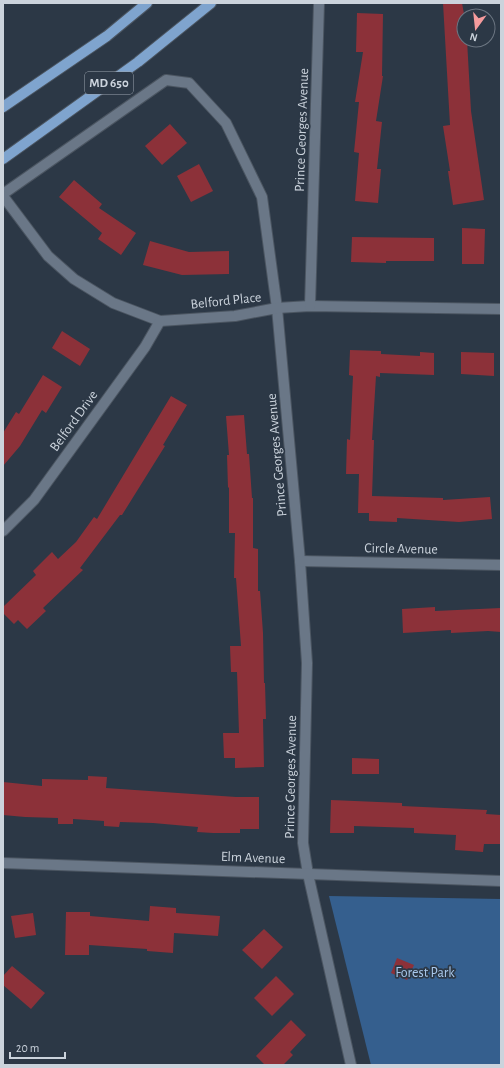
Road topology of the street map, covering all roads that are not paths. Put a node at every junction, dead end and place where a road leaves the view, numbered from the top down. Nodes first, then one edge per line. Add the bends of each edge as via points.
1 (147, 3) edge
2 (212, 3) edge
3 (319, 3) edge
4 (3, 107) edge
5 (3, 159) edge
6 (3, 195) edge
7 (310, 306) junction
8 (277, 308) junction
9 (501, 310) edge
10 (160, 321) junction
11 (3, 531) edge
12 (300, 561) junction
13 (501, 565) edge
14 (3, 863) edge
15 (308, 874) junction
16 (501, 881) edge
17 (351, 1065) edge

1 - 4 main road, MD 650 via 107,36
2 - 5 main road, MD 650 via 138,62
3 - 7 street, Prince Georges Avenue
6 - 8 street, Prince Georges Avenue via 166,80 189,83 226,123 262,197
6 - 10 street, Belford Place via 48,256 74,279 114,303
7 - 8 street, Belford Place
7 - 9 street, Belford Place
8 - 10 street, Belford Place via 235,316
8 - 12 street, Prince Georges Avenue
10 - 11 street, Belford Drive via 145,347 34,500
12 - 13 street, Circle Avenue
12 - 15 street, Prince Georges Avenue via 307,663 303,843
14 - 15 street, Elm Avenue
15 - 16 street, Elm Avenue
15 - 17 street, Prince Georges Avenue

